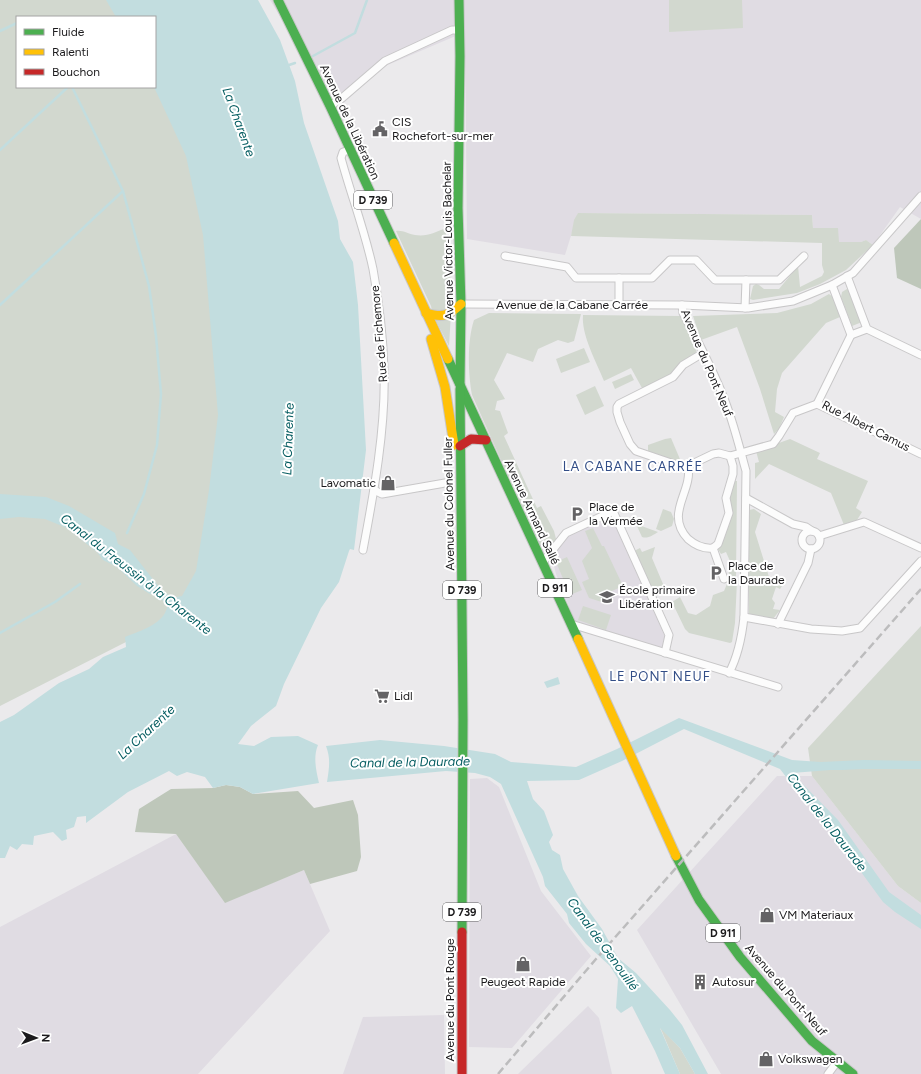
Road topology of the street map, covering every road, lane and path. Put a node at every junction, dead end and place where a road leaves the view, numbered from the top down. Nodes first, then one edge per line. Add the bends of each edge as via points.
1 (278, 0) edge
2 (459, 0) edge
3 (460, 30) junction
4 (330, 106) junction
5 (350, 150) junction
6 (921, 196) edge
7 (505, 256) dead end
8 (804, 256) dead end
9 (848, 276) junction
10 (619, 278) junction
11 (746, 280) junction
12 (832, 285) junction
13 (416, 293) junction
14 (461, 304) junction
15 (619, 305) junction
16 (682, 305) junction
17 (745, 308) junction
18 (426, 313) junction
19 (867, 329) junction
20 (852, 335) junction
21 (704, 353) junction
22 (921, 355) edge
23 (460, 385) junction
24 (818, 404) junction
25 (486, 440) junction
26 (460, 446) junction
27 (741, 453) junction
28 (921, 454) edge
29 (730, 456) junction
30 (460, 462) junction
31 (688, 466) junction
32 (445, 483) dead end
33 (374, 490) junction
34 (746, 498) junction
35 (793, 524) junction
36 (812, 531) junction
37 (819, 536) junction
38 (803, 537) junction
39 (713, 548) junction
40 (921, 548) edge
41 (811, 549) junction
42 (363, 550) dead end
43 (921, 561) edge
44 (543, 562) junction
45 (724, 579) dead end
46 (744, 616) junction
47 (571, 624) junction
48 (778, 624) junction
49 (665, 653) junction
50 (729, 673) junction
51 (778, 687) dead end
52 (635, 764) joint
53 (462, 782) joint
54 (837, 1062) junction
55 (462, 1074) edge
56 (828, 1074) edge
57 (853, 1074) edge

1 - 4 main road, Avenue de la Libération / D 739
2 - 3 main road, Avenue Victor-Louis Bachelar
3 - 4 street via 452,30 385,61
3 - 14 main road, Avenue Victor-Louis Bachelar via 458,208
4 - 5 main road, Avenue de la Libération / D 739
5 - 13 main road, Avenue de la Libération / D 739
5 - 33 street, Rue de Fichemore via 343,152 341,158 372,268 380,313 384,369 383,411
6 - 9 street, Avenue du Pont Neuf
7 - 10 street via 567,267 576,278
8 - 11 street via 779,280
9 - 12 street, Avenue du Pont Neuf
9 - 19 street
10 - 11 street via 652,278 670,260 696,260 715,280
10 - 15 street
11 - 17 street
12 - 17 street, Avenue du Pont Neuf via 793,301
12 - 20 street
13 - 18 main road, Avenue de la Libération / D 739
13 - 30 main road, D 739 via 438,358 454,444
14 - 15 street, Avenue de la Cabane Carrée
14 - 18 main road via 445,316
14 - 23 main road, Avenue Victor-Louis Bachelar
15 - 16 street, Avenue de la Cabane Carrée
16 - 17 street, Avenue du Pont Neuf
16 - 21 street, Avenue du Pont Neuf via 683,313
18 - 23 main road, Avenue de la Libération / D 739
19 - 20 street
19 - 22 street
20 - 24 street, Rue Albert Camus
21 - 27 street, Avenue du Pont Neuf via 724,397
21 - 31 street via 683,365 673,377 617,407 620,422 636,451 679,466
23 - 25 main road, Avenue Armand Sallé / D 739
23 - 26 main road, Avenue du Colonel Fuller / D 739
24 - 27 street via 792,413 773,444
24 - 28 street, Rue Albert Camus
25 - 26 main road via 471,439
25 - 44 main road, Avenue Armand Sallé / D 911
26 - 30 main road, Avenue du Colonel Fuller / D 739
27 - 29 street
27 - 34 street, Avenue du Pont Neuf via 746,471
29 - 31 street via 714,454
29 - 39 street via 733,474 726,498 729,513 718,544
30 - 53 main road, Avenue du Colonel Fuller / D 739
31 - 39 street via 688,476 678,509 678,520 691,542
32 - 33 street via 382,494
33 - 42 street, Rue de Fichemore
34 - 35 street
34 - 46 street, Avenue du Pont Neuf
35 - 36 street
35 - 38 street
36 - 37 street
36 - 38 street
37 - 40 street via 864,522
37 - 41 street via 819,545
38 - 41 street via 803,545
39 - 45 street
41 - 48 street via 808,563
43 - 48 street via 860,628 834,631
44 - 47 main road, Avenue Armand Sallé / D 911
44 - 49 street via 566,533 613,512 669,635
46 - 48 street
46 - 50 street, Avenue du Pont Neuf via 743,629
47 - 49 street
47 - 52 main road, Avenue Armand Sallé / D 911
49 - 50 street
50 - 51 street
52 - 54 main road, Avenue du Pont-Neuf / D 911 via 680,865 699,900 740,957 812,1041
53 - 55 main road, Avenue du Pont Rouge / D 739
54 - 56 street
54 - 57 main road, Avenue du Pont-Neuf / D 911

